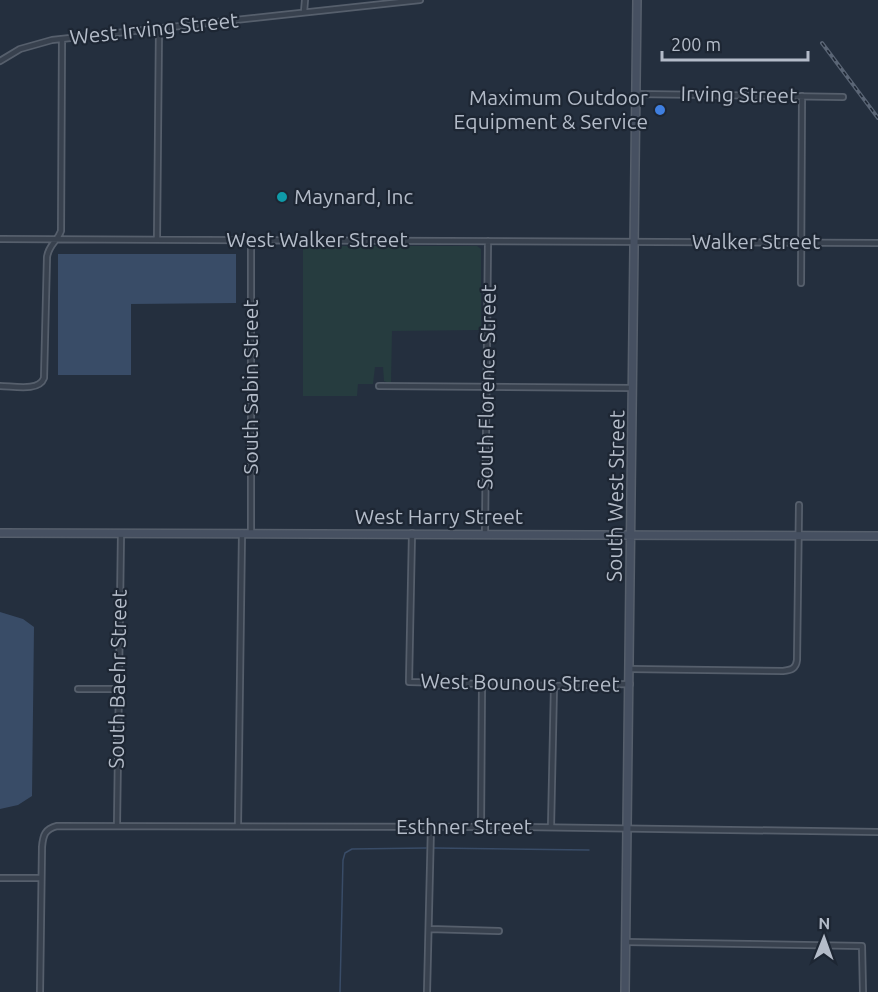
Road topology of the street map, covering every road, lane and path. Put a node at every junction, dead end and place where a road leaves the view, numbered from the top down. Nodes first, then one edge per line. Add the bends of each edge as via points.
1 (304, 0) edge
2 (420, 0) edge
3 (637, 0) edge
4 (304, 12) junction
5 (159, 28) junction
6 (62, 39) junction
7 (0, 61) edge
8 (635, 94) junction
9 (802, 96) junction
10 (843, 97) dead end
11 (0, 239) edge
12 (56, 239) junction
13 (157, 239) junction
14 (251, 240) junction
15 (488, 241) junction
16 (634, 241) junction
17 (802, 242) junction
18 (878, 243) edge
19 (801, 283) dead end
20 (0, 386) edge
21 (379, 386) dead end
22 (487, 387) junction
23 (633, 388) junction
24 (799, 505) dead end
25 (0, 533) edge
26 (121, 533) junction
27 (247, 533) junction
28 (412, 533) junction
29 (485, 534) junction
30 (632, 535) junction
31 (798, 535) junction
32 (878, 536) edge
33 (630, 669) junction
34 (482, 684) junction
35 (630, 684) junction
36 (554, 686) junction
37 (78, 688) dead end
38 (118, 689) junction
39 (117, 825) junction
40 (238, 825) junction
41 (431, 826) junction
42 (481, 827) junction
43 (551, 827) junction
44 (627, 828) junction
45 (878, 832) edge
46 (0, 878) edge
47 (41, 878) junction
48 (429, 929) junction
49 (499, 931) dead end
50 (626, 942) junction
51 (40, 992) edge
52 (428, 992) edge
53 (625, 992) edge
54 (862, 992) edge

1 - 4 street
2 - 4 street, West Irving Street
3 - 8 main road, South West Street
4 - 5 street, West Irving Street
5 - 6 street, West Irving Street
5 - 13 street
6 - 7 street, West Irving Street via 33,44
6 - 12 street via 61,231
8 - 9 street, Irving Street
8 - 16 main road, South West Street
9 - 10 street, Irving Street
9 - 17 street
11 - 12 street, West Walker Street
12 - 13 street, West Walker Street
12 - 20 street via 48,248 47,257 43,382 37,386
13 - 14 street, West Walker Street
14 - 15 street, West Walker Street
14 - 27 street, South Sabin Street
15 - 16 street, West Walker Street
15 - 22 street, South Florence Street
16 - 17 street, Walker Street
16 - 23 main road, South West Street
17 - 18 street, Walker Street
17 - 19 street
21 - 22 street
22 - 23 street
22 - 29 street, South Florence Street
23 - 30 main road, South West Street
24 - 31 street
25 - 26 main road, West Harry Street
26 - 27 main road, West Harry Street
26 - 38 street, South Baehr Street
27 - 28 main road, West Harry Street
27 - 40 street, South Sabin Street
28 - 29 main road, West Harry Street
28 - 34 street, West Bounous Street via 409,682
29 - 30 main road, West Harry Street
30 - 31 main road, West Harry Street
30 - 33 main road, South West Street
31 - 32 main road, West Harry Street
31 - 33 street, West Bounous Street via 797,660 792,670
33 - 35 main road, South West Street
34 - 36 street, West Bounous Street
34 - 42 street
35 - 36 street, West Bounous Street
35 - 44 main road, South West Street
36 - 43 street
37 - 38 street
38 - 39 street, South Baehr Street
39 - 40 street, Esthner Street
39 - 47 street, Esthner Street via 51,828 43,836
40 - 41 street, Esthner Street
41 - 42 street, Esthner Street
41 - 48 street
42 - 43 street, Esthner Street
43 - 44 street, Esthner Street
44 - 45 street, Esthner Street
44 - 50 main road, South West Street
46 - 47 street
47 - 51 street
48 - 49 street
48 - 52 street
50 - 53 main road, South West Street
50 - 54 street via 862,946

